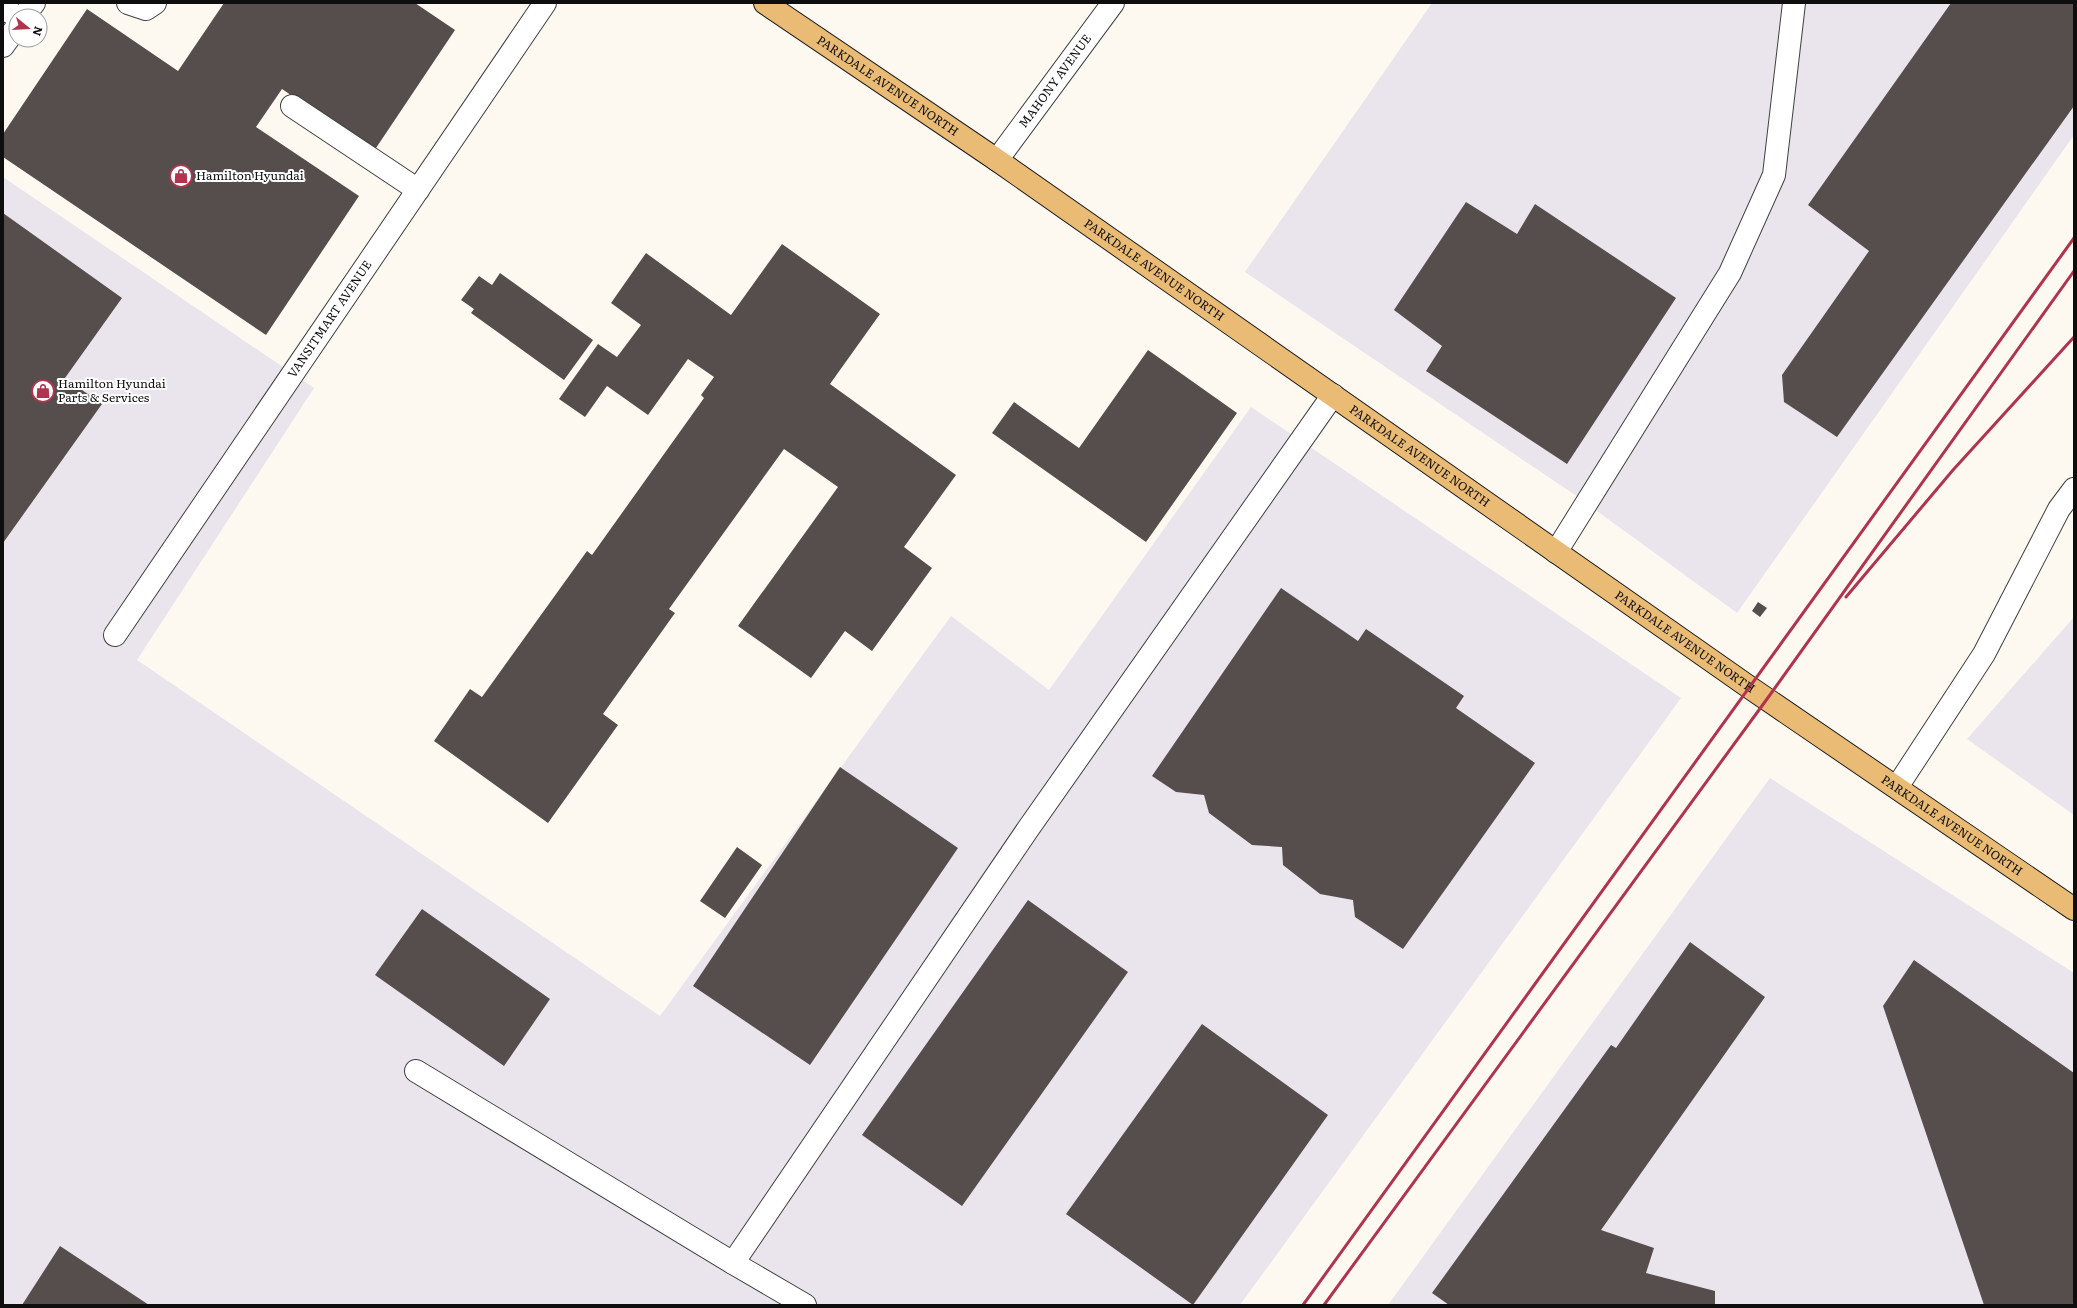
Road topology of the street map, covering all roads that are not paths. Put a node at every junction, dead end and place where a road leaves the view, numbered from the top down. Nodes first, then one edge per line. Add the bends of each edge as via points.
1 (128, 3) edge
2 (155, 3) edge
3 (545, 3) edge
4 (765, 3) edge
5 (1113, 3) edge
6 (1794, 3) edge
7 (292, 106) dead end
8 (997, 160) junction
9 (418, 190) junction
10 (1333, 395) junction
11 (2074, 489) edge
12 (1556, 552) junction
13 (115, 635) dead end
14 (1897, 787) junction
15 (2074, 909) edge
16 (416, 1071) dead end
17 (733, 1263) junction
18 (805, 1305) edge

1 - 2 street via 146,9
3 - 9 street, VANSITMART AVENUE
4 - 8 main road, PARKDALE AVENUE NORTH
5 - 8 street, MAHONY AVENUE
6 - 12 street via 1774,175 1730,273
7 - 9 street
8 - 10 main road, PARKDALE AVENUE NORTH
9 - 13 street, VANSITMART AVENUE
10 - 12 main road, PARKDALE AVENUE NORTH
10 - 17 street via 1028,829
11 - 14 street via 2059,508 1984,654
12 - 14 main road, PARKDALE AVENUE NORTH
14 - 15 main road, PARKDALE AVENUE NORTH
16 - 17 street
17 - 18 street

